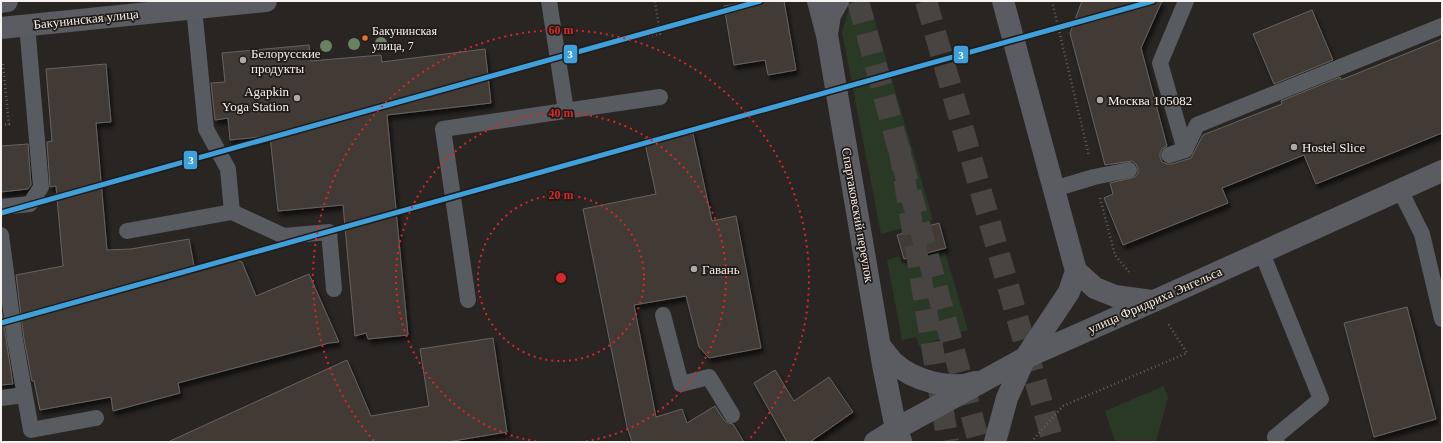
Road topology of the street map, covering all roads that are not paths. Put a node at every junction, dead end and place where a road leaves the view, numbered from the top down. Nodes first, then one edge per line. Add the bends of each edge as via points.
1 (7, 1) edge
2 (266, 1) edge
3 (549, 1) edge
4 (818, 1) edge
5 (838, 1) edge
6 (1003, 1) edge
7 (1186, 1) edge
8 (1, 2) edge
9 (194, 8) junction
10 (27, 25) junction
11 (1442, 26) edge
12 (1, 28) edge
13 (827, 36) junction
14 (660, 97) dead end
15 (566, 111) junction
16 (1185, 150) junction
17 (1169, 155) dead end
18 (1129, 170) dead end
19 (1442, 171) edge
20 (1054, 189) junction
21 (1400, 190) junction
22 (1, 207) edge
23 (232, 212) junction
24 (127, 231) dead end
25 (1, 235) edge
26 (1262, 253) junction
27 (1076, 271) junction
28 (334, 289) dead end
29 (468, 300) dead end
30 (1154, 301) junction
31 (663, 315) dead end
32 (1442, 319) edge
33 (881, 347) junction
34 (1025, 358) junction
35 (992, 376) junction
36 (24, 395) junction
37 (1, 398) edge
38 (732, 415) dead end
39 (96, 418) dead end
40 (899, 435) edge
41 (875, 442) edge
42 (995, 442) edge
43 (1277, 442) edge

1 - 8 main road
2 - 9 main road, Бакунинская улица
3 - 15 lane
4 - 13 main road, Спартаковский переулок
5 - 13 main road via 830,15
6 - 20 main road
7 - 16 lane via 1160,63
9 - 10 main road, Бакунинская улица
9 - 23 lane via 206,129 228,169
10 - 12 main road, Бакунинская улица
10 - 22 lane via 41,187 30,204
11 - 16 lane via 1197,125
13 - 33 main road, Спартаковский переулок
14 - 15 lane
15 - 29 lane via 443,129
16 - 17 lane
18 - 20 lane
19 - 21 main road, улица Фридриха Энгельса
20 - 27 main road
21 - 26 main road, улица Фридриха Энгельса
21 - 32 lane via 1422,234
23 - 24 lane
23 - 28 lane via 284,236 329,232
25 - 36 lane via 14,340
26 - 30 main road, улица Фридриха Энгельса
26 - 43 lane via 1321,399 1275,437
27 - 30 main road via 1096,288 1115,296
27 - 34 main road via 1069,292
30 - 34 main road, улица Фридриха Энгельса
31 - 38 lane via 681,384 709,377
33 - 35 main road via 894,362 911,374 930,382 951,385 972,383
33 - 40 main road, Спартаковский переулок
34 - 35 main road, улица Фридриха Энгельса
34 - 42 main road via 1007,398
35 - 40 main road, улица Фридриха Энгельса
36 - 37 lane
36 - 39 lane via 30,430
40 - 41 main road, улица Фридриха Энгельса

